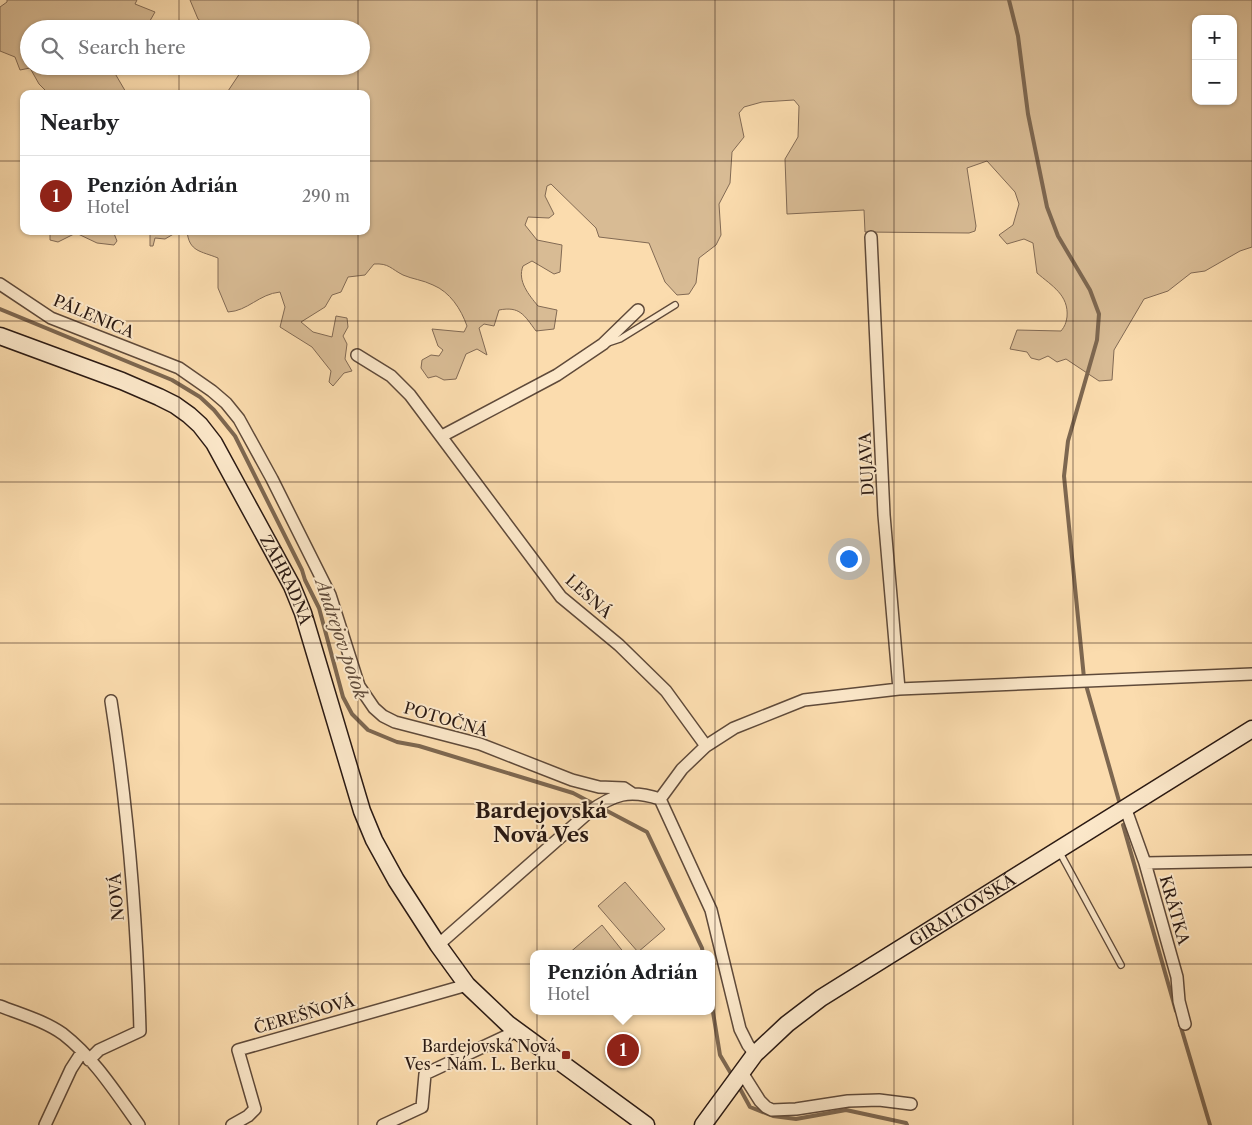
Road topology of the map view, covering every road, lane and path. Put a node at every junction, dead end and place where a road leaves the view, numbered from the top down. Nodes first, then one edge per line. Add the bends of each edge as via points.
1 (871, 237) dead end
2 (0, 284) edge
3 (674, 305) dead end
4 (638, 310) dead end
5 (0, 336) edge
6 (604, 344) junction
7 (357, 355) dead end
8 (179, 368) joint
9 (442, 436) junction
10 (1252, 674) edge
11 (899, 689) junction
12 (111, 701) dead end
13 (1252, 729) edge
14 (706, 746) junction
15 (633, 794) junction
16 (660, 799) junction
17 (1125, 807) junction
18 (1058, 849) junction
19 (1252, 862) edge
20 (1145, 863) junction
21 (438, 945) junction
22 (1121, 965) dead end
23 (466, 985) junction
24 (0, 1006) edge
25 (1185, 1024) dead end
26 (517, 1031) junction
27 (755, 1054) junction
28 (86, 1056) junction
29 (741, 1071) junction
30 (911, 1104) dead end
31 (709, 1123) edge
32 (45, 1125) edge
33 (138, 1125) edge
34 (232, 1125) edge
35 (383, 1125) edge
36 (646, 1125) edge

1 - 11 street, DUJAVA via 884,515
2 - 8 street, PÁLENICA via 51,318
3 - 6 lane via 620,340
4 - 6 street
5 - 21 street, ZÁHRADNÁ via 122,381 176,405 200,425 214,443 292,586 303,613 362,811 374,840
6 - 9 street via 557,375
7 - 9 street, LESNÁ via 391,376 410,394
8 - 15 street, POTOČNÁ via 212,390 239,419 330,596 359,686 374,708 395,722 480,744 572,780 599,787 624,788
9 - 14 street, LESNÁ via 561,597 619,644 666,691
10 - 11 street
11 - 14 street via 804,700 734,728
12 - 28 street, NOVÁ via 122,767 140,1031
13 - 17 street, GIRALTOVSKÁ
14 - 16 street via 682,769
15 - 16 street, POTOČNÁ
15 - 21 street via 608,799 590,812
16 - 27 street via 711,910 740,1029
17 - 18 street, GIRALTOVSKÁ
17 - 20 street, KRÁTKA
18 - 22 lane
18 - 27 street, GIRALTOVSKÁ via 840,985 787,1024
19 - 20 street
20 - 25 street, KRÁTKA via 1177,977
21 - 23 street, ZÁHRADNÁ
23 - 26 street, ZÁHRADNÁ
23 - 34 street, ČEREŠŇOVÁ via 238,1050 255,1109
24 - 28 street via 47,1025
26 - 35 street via 425,1074 422,1107
26 - 36 street, ZÁHRADNÁ
27 - 29 street, GIRALTOVSKÁ
28 - 32 street via 71,1070
28 - 33 street
29 - 30 street via 760,1101 772,1110 856,1100
29 - 31 street, GIRALTOVSKÁ

